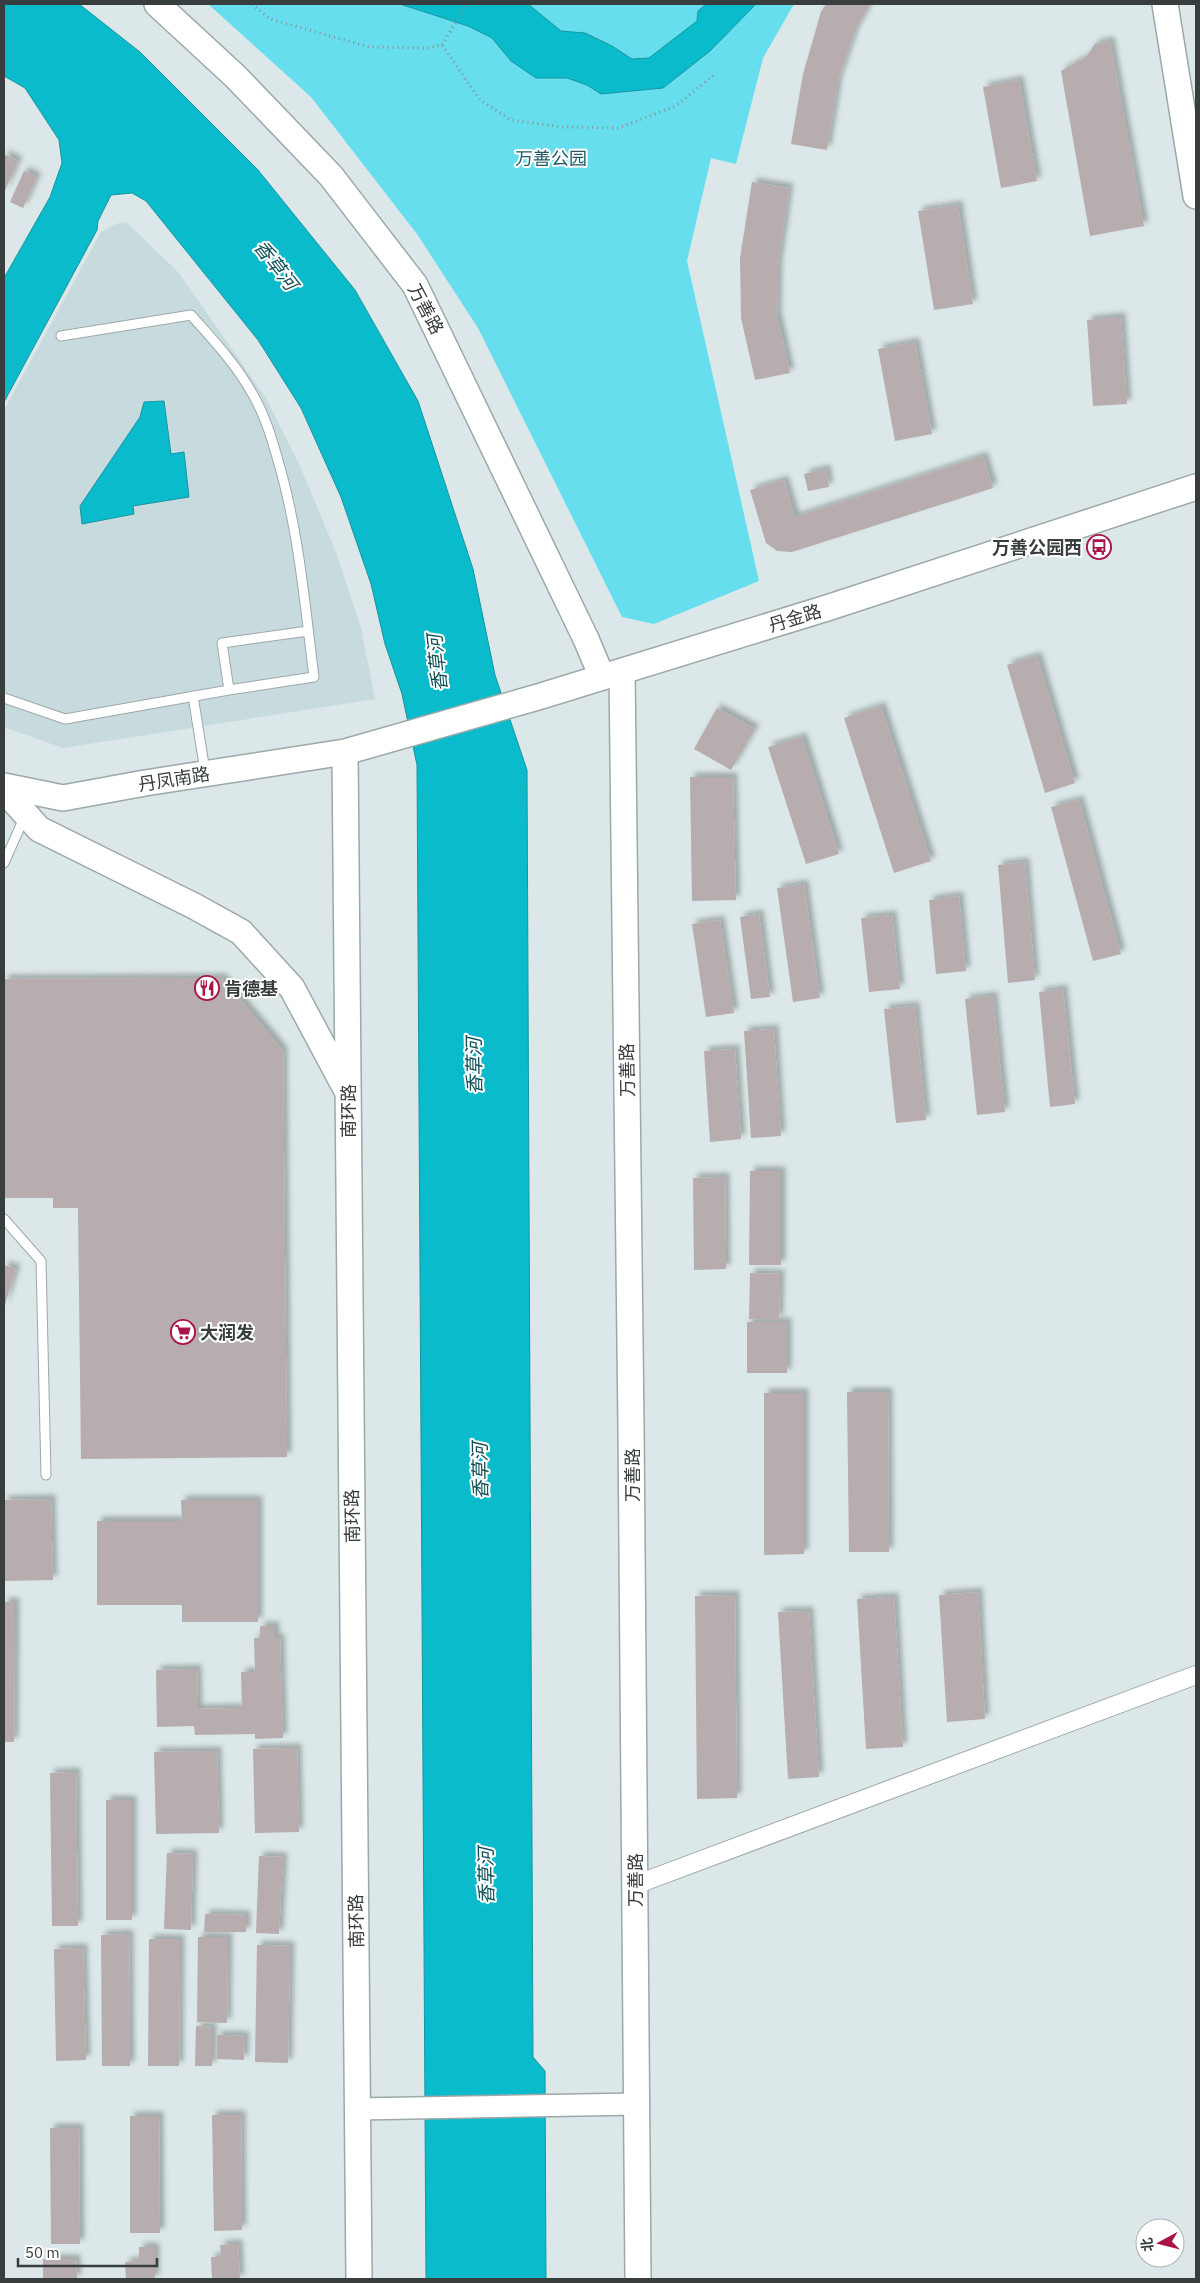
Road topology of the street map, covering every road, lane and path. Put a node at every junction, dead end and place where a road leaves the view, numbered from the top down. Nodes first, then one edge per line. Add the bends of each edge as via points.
1 (157, 4) edge
2 (252, 4) edge
3 (467, 4) edge
4 (1165, 4) edge
5 (442, 46) junction
6 (716, 73) dead end
7 (1196, 196) edge
8 (61, 336) dead end
9 (1196, 487) edge
10 (308, 630) junction
11 (612, 674) junction
12 (229, 690) junction
13 (193, 696) junction
14 (4, 698) edge
15 (392, 740) joint
16 (346, 752) junction
17 (206, 774) junction
18 (4, 786) edge
19 (4, 790) edge
20 (31, 803) junction
21 (4, 863) edge
22 (348, 1093) junction
23 (4, 1219) edge
24 (46, 1475) dead end
25 (1196, 1675) edge
26 (635, 1885) junction
27 (637, 2104) junction
28 (357, 2109) junction
29 (359, 2279) edge
30 (638, 2279) edge

1 - 11 main road, 万善路 via 236,76 331,176 415,285 586,639
2 - 5 path via 270,19 369,47
3 - 5 path
4 - 7 main road
5 - 6 path via 480,100 511,120 564,127 618,128 676,106
8 - 10 lane via 192,315 230,360 270,431 289,497
9 - 11 main road, 丹金路 via 827,608
10 - 12 lane via 314,677
10 - 12 lane via 222,643
11 - 15 main road, 丹金路
11 - 26 main road, 万善路
12 - 13 lane
13 - 14 lane via 65,719
13 - 17 lane
15 - 16 main road, 丹凤南路
16 - 17 main road, 丹凤南路
16 - 22 main road, 南环路
17 - 20 main road, 丹凤南路
18 - 20 main road, 丹凤南路
19 - 20 main road
20 - 21 lane
20 - 22 main road via 39,829 241,932 292,988
22 - 28 main road, 南环路
23 - 24 lane via 41,1261
25 - 26 street
26 - 27 main road, 万善路
27 - 28 street
27 - 30 main road, 万善路
28 - 29 main road, 南环路

